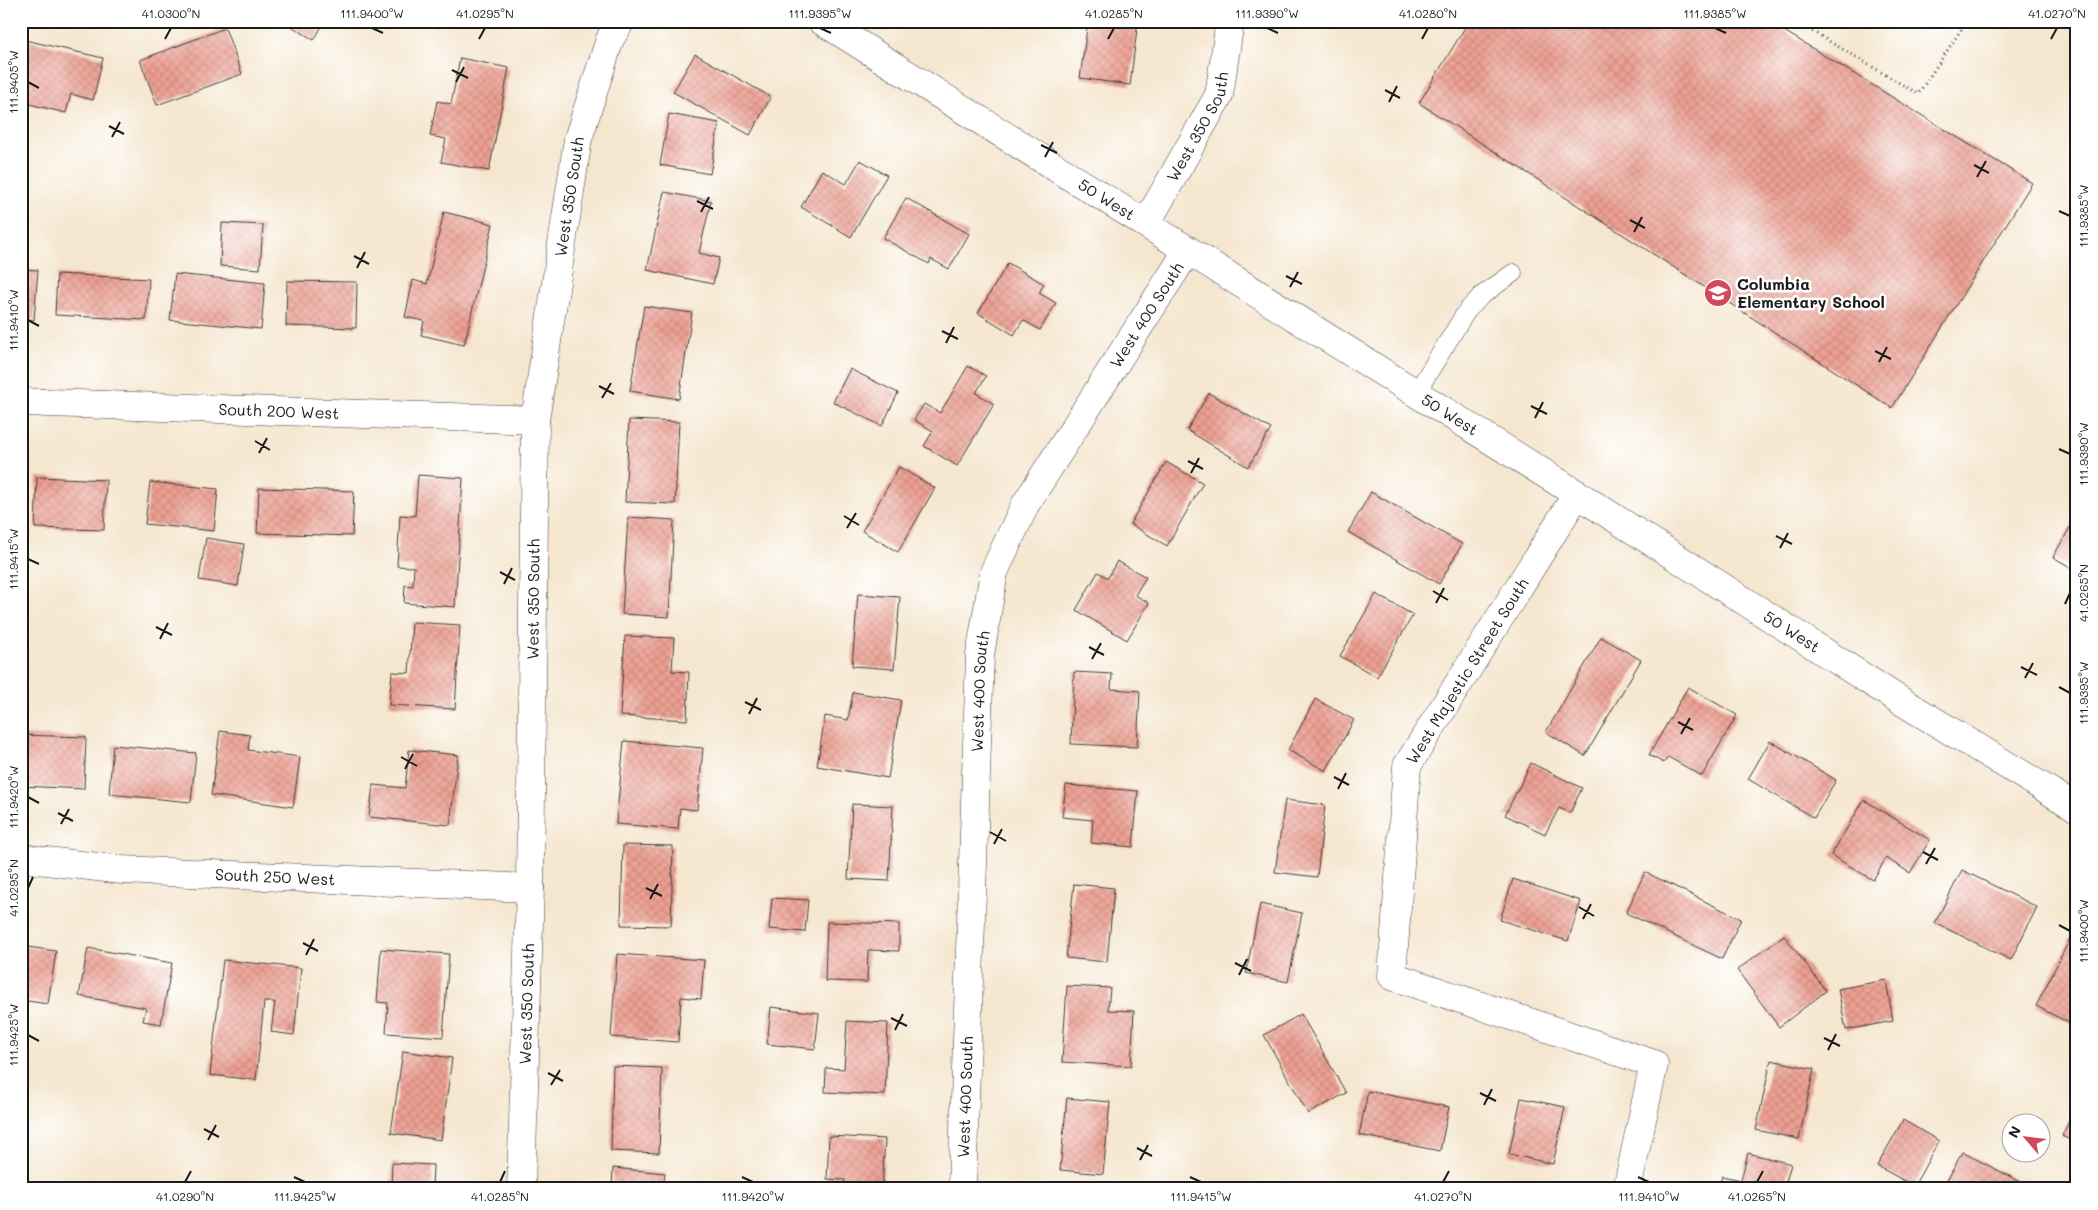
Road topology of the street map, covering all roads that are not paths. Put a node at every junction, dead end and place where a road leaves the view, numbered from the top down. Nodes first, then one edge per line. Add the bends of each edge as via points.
1 (621, 21) edge
2 (822, 21) edge
3 (1230, 21) edge
4 (1146, 224) junction
5 (1188, 250) junction
6 (1513, 273) dead end
7 (1416, 393) junction
8 (21, 402) edge
9 (535, 420) junction
10 (1577, 494) junction
11 (2077, 808) edge
12 (21, 858) edge
13 (530, 888) junction
14 (521, 1189) edge
15 (962, 1189) edge
16 (1627, 1189) edge

1 - 9 street, West 350 South via 610,39 578,139
2 - 4 street, 50 West
3 - 4 street, West 350 South via 1219,95
4 - 5 street, 50 West
5 - 7 street, 50 West
5 - 15 street, West 400 South via 1025,505 994,572 980,655
6 - 7 lane via 1481,296 1466,312
7 - 10 street, 50 West
8 - 9 street, South 200 West
9 - 13 street, West 350 South
10 - 11 street, 50 West
10 - 16 street, West Majestic Street South via 1407,766 1392,976 1654,1064
12 - 13 street, South 250 West via 123,870
13 - 14 street, West 350 South

